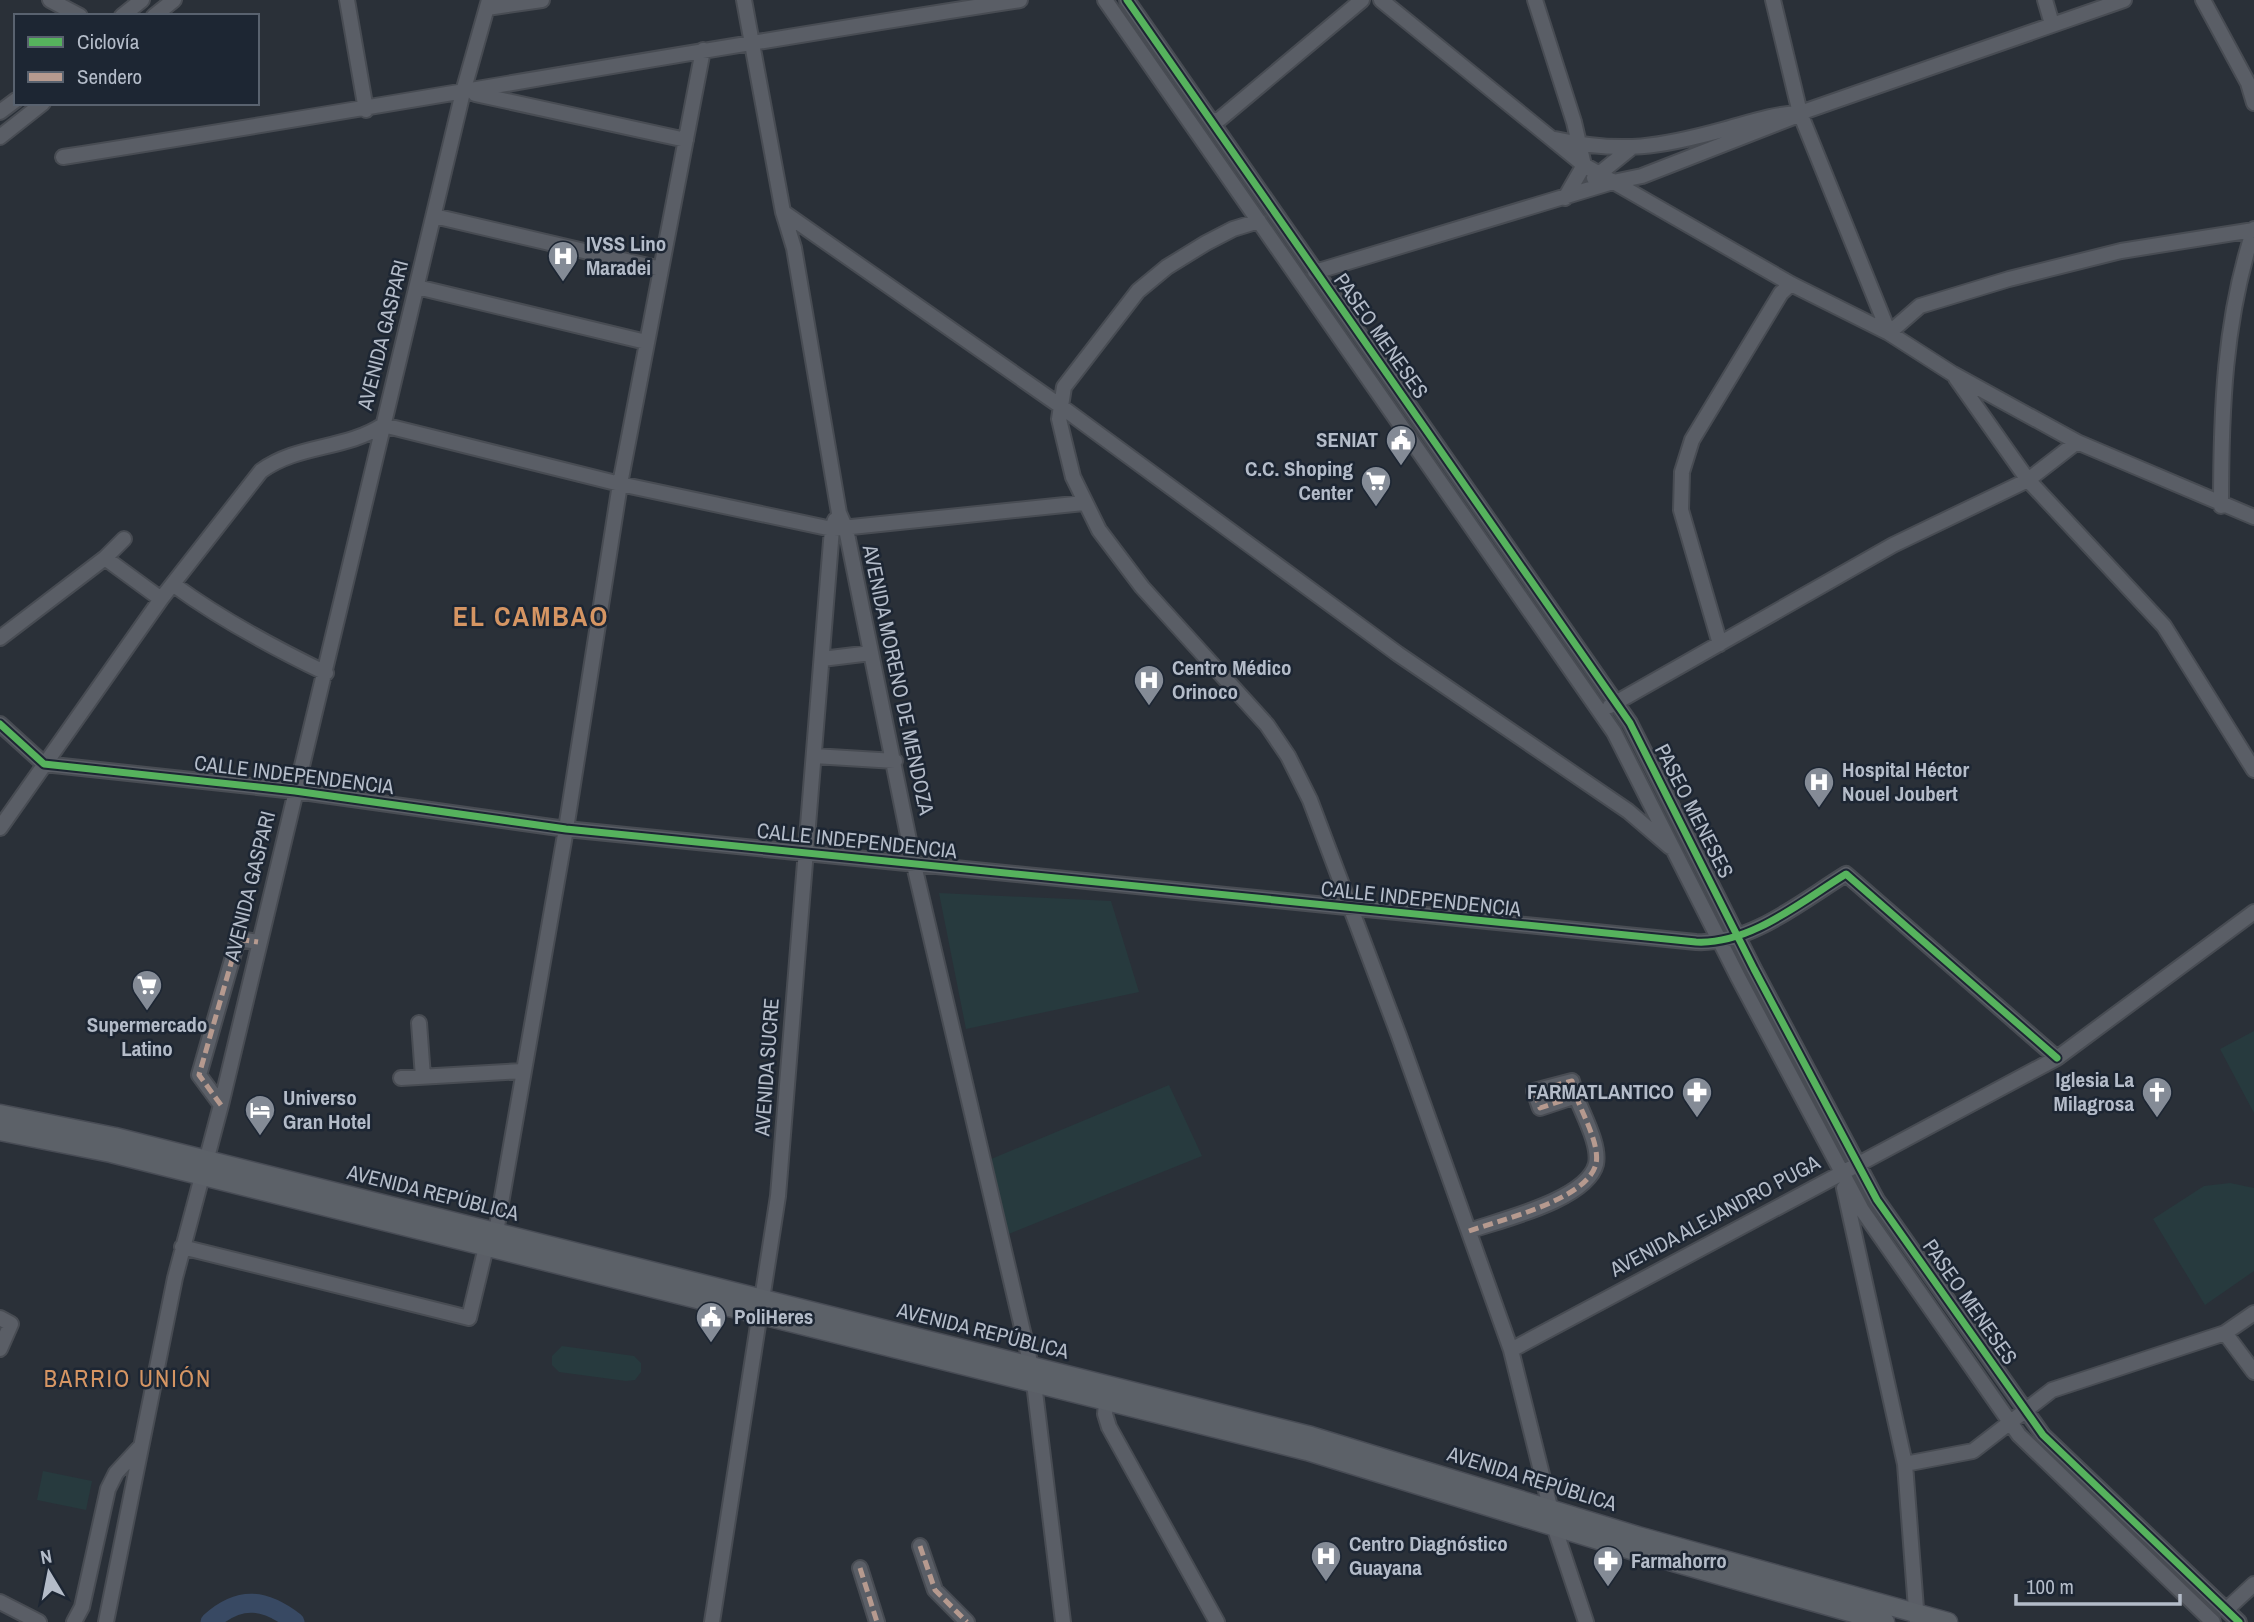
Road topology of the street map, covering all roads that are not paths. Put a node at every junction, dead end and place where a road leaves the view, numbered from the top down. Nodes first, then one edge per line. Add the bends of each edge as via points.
1 (50, 0) edge
2 (142, 0) edge
3 (174, 0) edge
4 (347, 0) edge
5 (542, 0) edge
6 (744, 0) edge
7 (1020, 0) edge
8 (1105, 0) edge
9 (1127, 0) edge
10 (1362, 0) edge
11 (1381, 0) edge
12 (1535, 0) edge
13 (1773, 0) edge
14 (2045, 0) edge
15 (2124, 0) edge
16 (2203, 0) edge
17 (488, 4) edge
18 (76, 14) edge
19 (124, 14) edge
20 (156, 14) edge
21 (2052, 24) junction
22 (752, 41) junction
23 (703, 50) junction
24 (463, 92) junction
25 (2254, 103) edge
26 (40, 105) edge
27 (366, 110) junction
28 (1571, 113) junction
29 (1800, 113) junction
30 (23, 118) junction
31 (1213, 121) junction
32 (0, 137) edge
33 (1550, 137) junction
34 (686, 140) junction
35 (1581, 145) junction
36 (0, 146) edge
37 (1631, 148) junction
38 (63, 157) dead end
39 (1584, 165) junction
40 (1600, 174) junction
41 (1642, 176) junction
42 (1613, 182) junction
43 (1565, 198) junction
44 (783, 212) junction
45 (434, 216) junction
46 (1259, 221) junction
47 (2254, 230) edge
48 (661, 269) junction
49 (1315, 272) junction
50 (1791, 284) junction
51 (417, 287) junction
52 (1889, 333) junction
53 (646, 342) junction
54 (1953, 374) junction
55 (1059, 405) junction
56 (383, 425) junction
57 (2077, 442) junction
58 (2028, 480) junction
59 (620, 484) junction
60 (1084, 503) junction
61 (2221, 506) junction
62 (2254, 517) edge
63 (839, 529) junction
64 (124, 539) dead end
65 (105, 558) junction
66 (174, 585) junction
67 (161, 599) junction
68 (0, 638) edge
69 (1720, 644) junction
70 (871, 653) junction
71 (822, 659) junction
72 (326, 673) junction
73 (1616, 703) junction
74 (1600, 710) junction
75 (0, 724) edge
76 (814, 756) junction
77 (895, 761) junction
78 (44, 764) junction
79 (2254, 770) edge
80 (295, 792) junction
81 (0, 828) edge
82 (566, 829) junction
83 (804, 852) junction
84 (1676, 852) junction
85 (914, 865) junction
86 (1351, 909) junction
87 (2254, 912) edge
88 (1728, 939) junction
89 (258, 942) junction
90 (419, 1023) dead end
91 (2057, 1058) junction
92 (523, 1071) junction
93 (423, 1077) junction
94 (401, 1078) dead end
95 (1576, 1096) dead end
96 (221, 1105) junction
97 (0, 1114) edge
98 (0, 1131) edge
99 (1856, 1165) junction
100 (204, 1168) junction
101 (1840, 1173) junction
102 (1469, 1231) junction
103 (491, 1240) junction
104 (182, 1247) junction
105 (761, 1307) junction
106 (2254, 1313) edge
107 (0, 1318) edge
108 (2225, 1332) junction
109 (0, 1349) edge
110 (1511, 1350) junction
111 (2254, 1373) edge
112 (1033, 1375) junction
113 (1107, 1393) junction
114 (2025, 1411) junction
115 (2010, 1421) junction
116 (141, 1446) junction
117 (1905, 1464) junction
118 (1551, 1508) junction
119 (1555, 1527) junction
120 (920, 1546) dead end
121 (860, 1568) dead end
122 (2254, 1584) edge
123 (0, 1601) edge
124 (2226, 1610) junction
125 (1917, 1618) edge
126 (1062, 1621) edge
127 (39, 1622) edge
128 (74, 1622) edge
129 (106, 1622) edge
130 (712, 1622) edge
131 (877, 1622) edge
132 (967, 1622) edge
133 (1217, 1622) edge
134 (1586, 1622) edge
135 (1885, 1622) edge
136 (1948, 1622) edge
137 (2213, 1622) edge
138 (2239, 1622) edge

1 - 18 street
2 - 19 street
3 - 20 street
4 - 27 street
5 - 17 street
6 - 22 street, AVENIDA MORENO DE MENDOZA
7 - 22 street
8 - 46 street, PASEO MENESES
9 - 31 street, PASEO MENESES
10 - 31 street
11 - 33 street
12 - 28 street
13 - 29 street
14 - 21 street
15 - 21 street
16 - 25 street
17 - 24 street, AVENIDA GASPARI
21 - 29 street
22 - 23 street
22 - 44 street, AVENIDA MORENO DE MENDOZA
23 - 24 street
23 - 34 street
24 - 27 street
24 - 34 street
24 - 45 street, AVENIDA GASPARI
26 - 30 street
27 - 38 street
28 - 33 street via 1565,134
28 - 35 street
29 - 37 street via 1779,114 1670,144
29 - 41 street
29 - 52 street
30 - 32 street
30 - 36 street
31 - 49 street, PASEO MENESES
33 - 35 street
33 - 39 street
34 - 48 street
35 - 37 street
35 - 39 street
37 - 40 street
37 - 41 street via 1624,168
39 - 40 street
39 - 43 street
40 - 42 street
40 - 43 street
41 - 42 street
42 - 43 street
42 - 50 street
43 - 49 street
44 - 55 street
44 - 63 street, AVENIDA MORENO DE MENDOZA via 794,248
45 - 48 street
45 - 51 street, AVENIDA GASPARI
46 - 55 street via 1206,243 1138,290 1077,366
46 - 74 street, PASEO MENESES
47 - 52 street via 2121,251 2008,279 1920,306
47 - 61 street via 2244,259 2225,371
48 - 53 street
49 - 73 street, PASEO MENESES
50 - 52 street
50 - 69 street via 1692,440 1682,472 1681,510
51 - 53 street
51 - 56 street, AVENIDA GASPARI
52 - 54 street
53 - 59 street
54 - 57 street
54 - 58 street
55 - 60 street via 1064,440
55 - 84 street via 1398,654 1628,811
56 - 59 street
56 - 66 street via 357,440 278,458 261,471
56 - 72 street, AVENIDA GASPARI
57 - 58 street
57 - 61 street
58 - 69 street via 1893,545
58 - 79 street via 2164,626
59 - 63 street
59 - 82 street
60 - 63 street
60 - 86 street via 1135,578 1266,725 1288,756 1310,800
61 - 62 street
63 - 70 street, AVENIDA MORENO DE MENDOZA
63 - 71 street, AVENIDA SUCRE
64 - 65 street
65 - 67 street
65 - 68 street
66 - 67 street
66 - 72 street via 218,617
67 - 78 street
69 - 73 street
70 - 71 street
70 - 77 street, AVENIDA MORENO DE MENDOZA
71 - 76 street, AVENIDA SUCRE
72 - 80 street, AVENIDA GASPARI
73 - 74 street
73 - 88 street, PASEO MENESES via 1645,750
74 - 84 street, PASEO MENESES
75 - 78 street
76 - 77 street
76 - 83 street, AVENIDA SUCRE
77 - 85 street, AVENIDA MORENO DE MENDOZA
78 - 80 street, CALLE INDEPENDENCIA
78 - 81 street
80 - 82 street, CALLE INDEPENDENCIA
80 - 89 street, AVENIDA GASPARI
82 - 83 street, CALLE INDEPENDENCIA
82 - 92 street
83 - 85 street, CALLE INDEPENDENCIA
83 - 105 street, AVENIDA SUCRE via 778,1196
84 - 88 street, PASEO MENESES
85 - 86 street, CALLE INDEPENDENCIA
85 - 112 street, AVENIDA MORENO DE MENDOZA
86 - 88 street, CALLE INDEPENDENCIA via 1683,941
86 - 102 street
87 - 91 street, AVENIDA ALEJANDRO PUGA
88 - 91 street via 1846,874
88 - 99 street, PASEO MENESES
88 - 101 street, PASEO MENESES
89 - 96 street, AVENIDA GASPARI
89 - 96 street via 238,939 199,1075
90 - 93 street
91 - 99 street, AVENIDA ALEJANDRO PUGA
92 - 93 street
92 - 103 street
93 - 94 street
95 - 102 street via 1593,1144 1596,1162 1591,1176 1561,1198
96 - 100 street, AVENIDA GASPARI
97 - 100 main road, AVENIDA REPÚBLICA via 115,1137
98 - 100 main road, AVENIDA REPÚBLICA
99 - 101 street, AVENIDA ALEJANDRO PUGA
99 - 114 street, PASEO MENESES
100 - 103 main road, AVENIDA REPÚBLICA
100 - 104 street, AVENIDA GASPARI
101 - 110 street, AVENIDA ALEJANDRO PUGA
101 - 115 street, PASEO MENESES
101 - 117 street
102 - 110 street
103 - 104 street via 469,1318
103 - 105 main road, AVENIDA REPÚBLICA
104 - 116 street, AVENIDA GASPARI
105 - 112 main road, AVENIDA REPÚBLICA
105 - 130 street, AVENIDA SUCRE
106 - 108 street
107 - 109 street via 11,1324
108 - 111 street
108 - 114 street via 2052,1390
110 - 118 street
112 - 113 main road, AVENIDA REPÚBLICA
112 - 126 street, AVENIDA MORENO DE MENDOZA
113 - 118 main road, AVENIDA REPÚBLICA via 1311,1436
113 - 119 main road, AVENIDA REPÚBLICA
113 - 133 street via 1109,1427
114 - 115 street
114 - 124 street, PASEO MENESES via 2054,1446
115 - 117 street via 1973,1451
115 - 137 street, PASEO MENESES via 2041,1459
116 - 128 street via 108,1489 82,1606
116 - 129 street, AVENIDA GASPARI
117 - 125 street
118 - 119 street
118 - 125 main road, AVENIDA REPÚBLICA
119 - 134 street
119 - 135 main road, AVENIDA REPÚBLICA
120 - 132 street via 935,1590
121 - 131 street
122 - 124 street
123 - 127 street
124 - 138 street, PASEO MENESES
125 - 136 main road, AVENIDA REPÚBLICA

